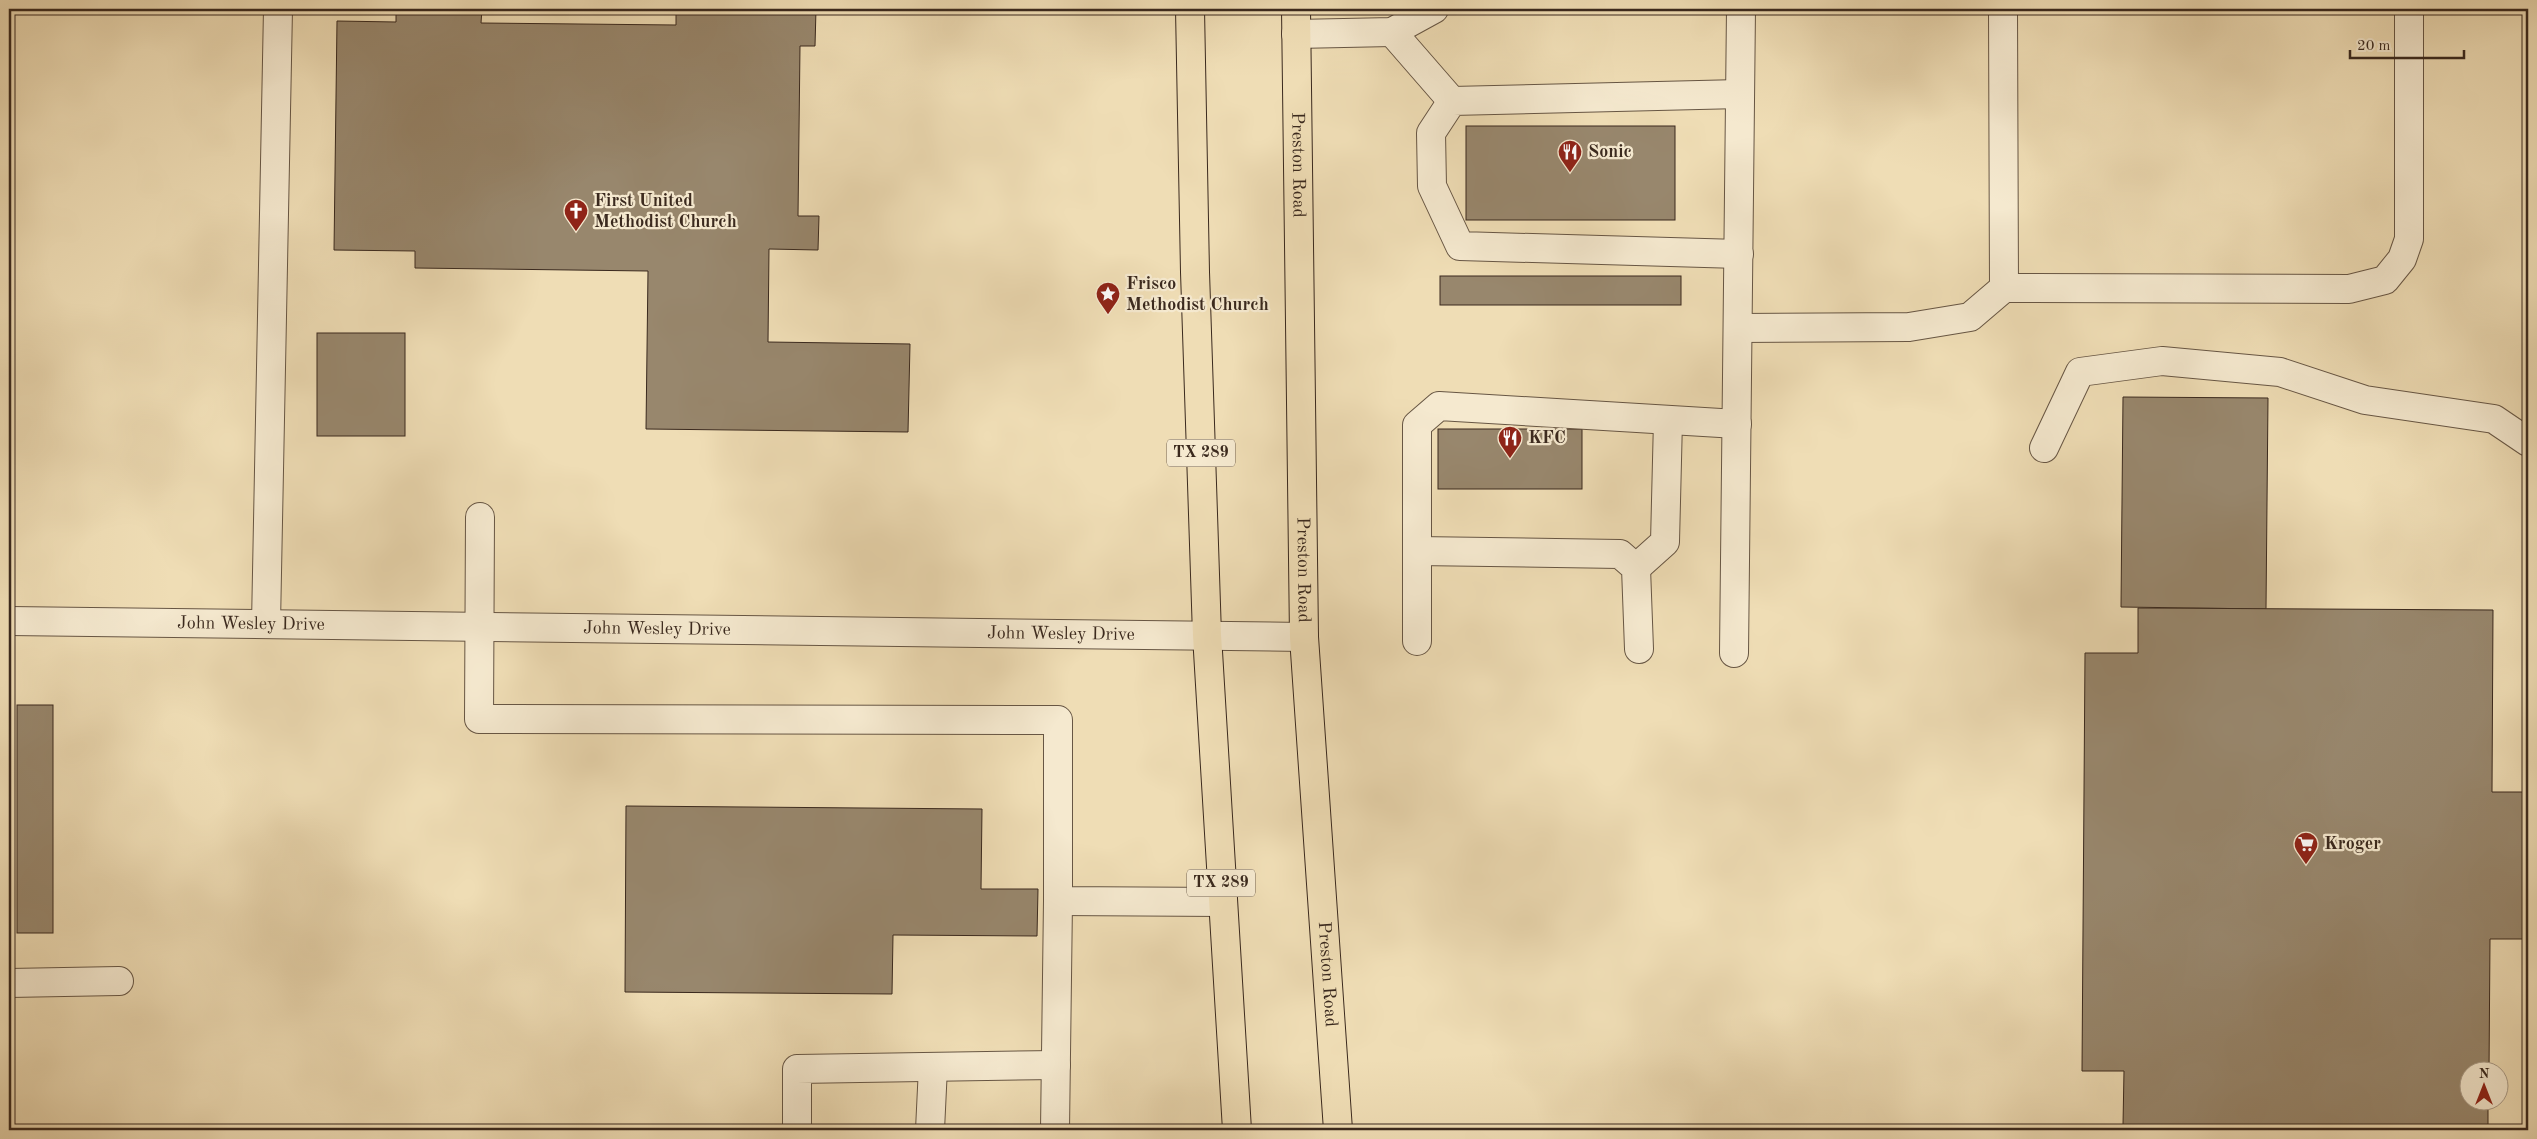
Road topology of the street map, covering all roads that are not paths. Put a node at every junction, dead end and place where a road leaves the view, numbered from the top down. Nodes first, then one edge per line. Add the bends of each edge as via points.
1 (278, 9) edge
2 (1190, 9) edge
3 (1434, 9) edge
4 (1741, 9) edge
5 (2003, 9) edge
6 (2409, 9) edge
7 (1296, 21) edge
8 (1392, 32) junction
9 (1740, 94) junction
10 (1452, 101) junction
11 (1739, 254) junction
12 (2004, 288) junction
13 (1738, 328) junction
14 (1668, 420) junction
15 (1737, 424) junction
16 (2528, 442) edge
17 (2044, 448) dead end
18 (480, 517) dead end
19 (1417, 551) junction
20 (1636, 568) junction
21 (9, 621) edge
22 (266, 624) junction
23 (479, 626) junction
24 (1207, 635) junction
25 (1304, 637) junction
26 (1418, 641) dead end
27 (1639, 650) dead end
28 (1734, 653) dead end
29 (1058, 901) junction
30 (1223, 902) junction
31 (119, 981) dead end
32 (9, 982) edge
33 (1056, 1065) junction
34 (933, 1067) junction
35 (797, 1130) edge
36 (930, 1130) edge
37 (1056, 1130) edge
38 (1237, 1130) edge
39 (1338, 1130) edge

1 - 22 street
2 - 24 main road, TX 289 via 1194,272
3 - 8 street
4 - 9 street
5 - 12 street
6 - 12 street via 2409,239 2402,259 2386,280 2350,289
7 - 8 street
7 - 25 main road, Preston Road
8 - 10 street
9 - 10 street
9 - 11 street
10 - 11 street via 1431,133 1432,186 1460,246
11 - 13 street
12 - 13 street via 1970,317 1918,325
13 - 15 street
14 - 15 street
14 - 19 street via 1439,406 1417,425
14 - 20 street via 1665,542
15 - 28 street
16 - 17 street via 2494,419 2365,400 2280,372 2162,361 2080,372
18 - 23 street
19 - 20 street via 1620,554
19 - 26 street
20 - 27 street
21 - 22 street, John Wesley Drive
22 - 23 street, John Wesley Drive
23 - 24 street, John Wesley Drive
23 - 29 street via 479,719 1058,720
24 - 25 street, John Wesley Drive
24 - 30 main road, TX 289
25 - 39 main road, Preston Road
29 - 30 street
29 - 33 street
30 - 38 main road, TX 289
31 - 32 street
33 - 34 street
33 - 37 street
34 - 35 street via 797,1069
34 - 36 street

